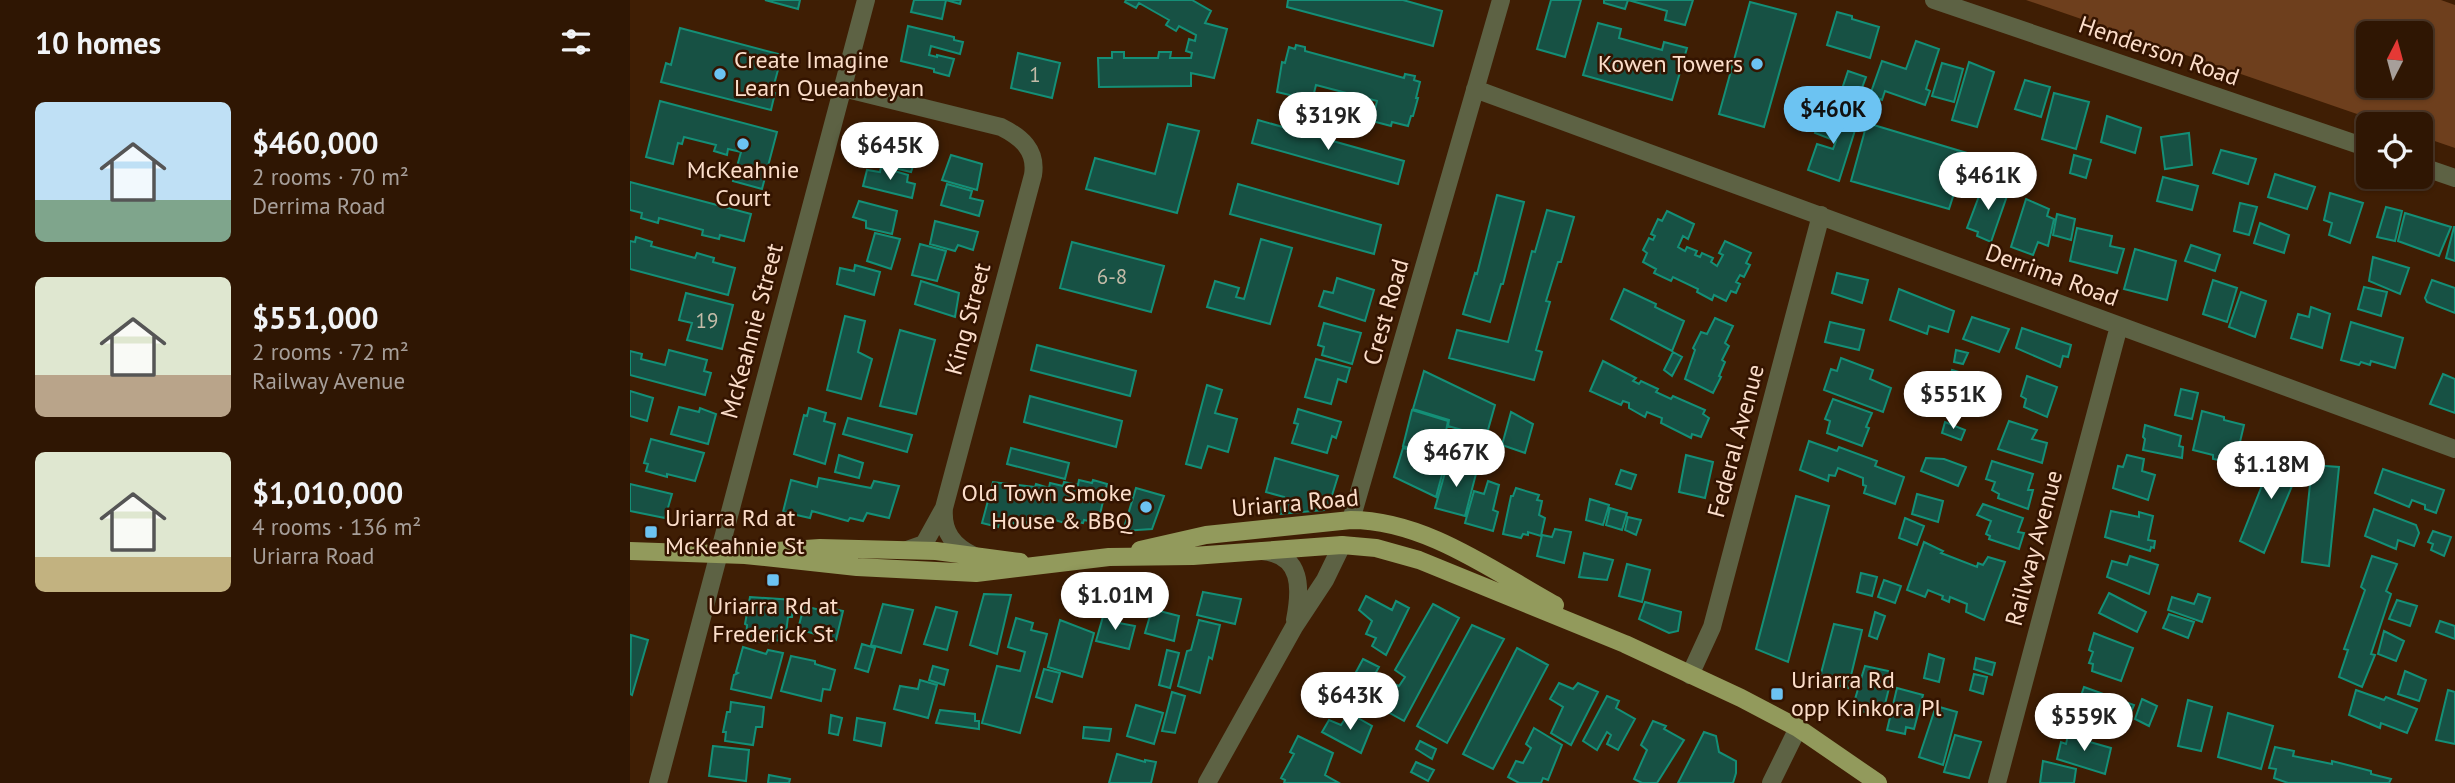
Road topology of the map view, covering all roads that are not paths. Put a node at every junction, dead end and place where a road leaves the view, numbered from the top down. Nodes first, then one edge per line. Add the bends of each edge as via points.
1 (866, 0) edge
2 (1501, 0) edge
3 (1934, 0) edge
4 (843, 88) junction
5 (1475, 89) junction
6 (2356, 144) edge
7 (2433, 170) edge
8 (2455, 178) edge
9 (1821, 215) junction
10 (2119, 326) junction
11 (2455, 449) edge
12 (944, 508) junction
13 (1351, 520) junction
14 (1342, 545) junction
15 (907, 550) junction
16 (630, 551) edge
17 (1260, 551) junction
18 (720, 554) junction
19 (745, 555) junction
20 (974, 556) junction
21 (1109, 557) junction
22 (1047, 564) junction
23 (1294, 627) junction
24 (1625, 644) junction
25 (1690, 675) junction
26 (1798, 728) junction
27 (658, 783) edge
28 (1207, 783) edge
29 (1771, 783) edge
30 (1878, 783) edge
31 (1997, 783) edge

1 - 4 street, McKeahnie Street
2 - 5 street, Crest Road
3 - 6 street, Henderson Road
4 - 12 street, King Street via 1001,127 1015,134 1033,156 1032,175
4 - 18 street, McKeahnie Street
5 - 9 street, Derrima Road
5 - 13 street, Crest Road
7 - 8 street
9 - 10 street, Derrima Road
9 - 25 street, Federal Avenue via 1711,633
10 - 11 street, Derrima Road
10 - 31 street, Railway Avenue
12 - 15 street, King Street via 924,544
12 - 20 street, King Street via 951,539
13 - 14 main road, Crest Road
13 - 21 main road, Uriarra Road via 1206,535
13 - 24 main road, Uriarra Road via 1390,524 1440,543
14 - 17 main road, Uriarra Road
14 - 23 street, Crest Road
14 - 24 main road, Uriarra Road via 1404,554
15 - 19 main road, Uriarra Road via 803,549
15 - 20 main road, Uriarra Road
16 - 18 main road, Uriarra Road
17 - 21 main road, Uriarra Road
17 - 23 street, Crest Road via 1278,555 1297,573 1300,590
18 - 19 main road, Uriarra Road
18 - 27 street, McKeahnie Street
19 - 22 main road, Uriarra Road via 962,573
20 - 22 main road, Uriarra Road
21 - 22 main road, Uriarra Road
23 - 28 street, Crest Road
24 - 25 main road, Uriarra Road
25 - 26 main road, Uriarra Road
26 - 29 street
26 - 30 main road, Uriarra Road

